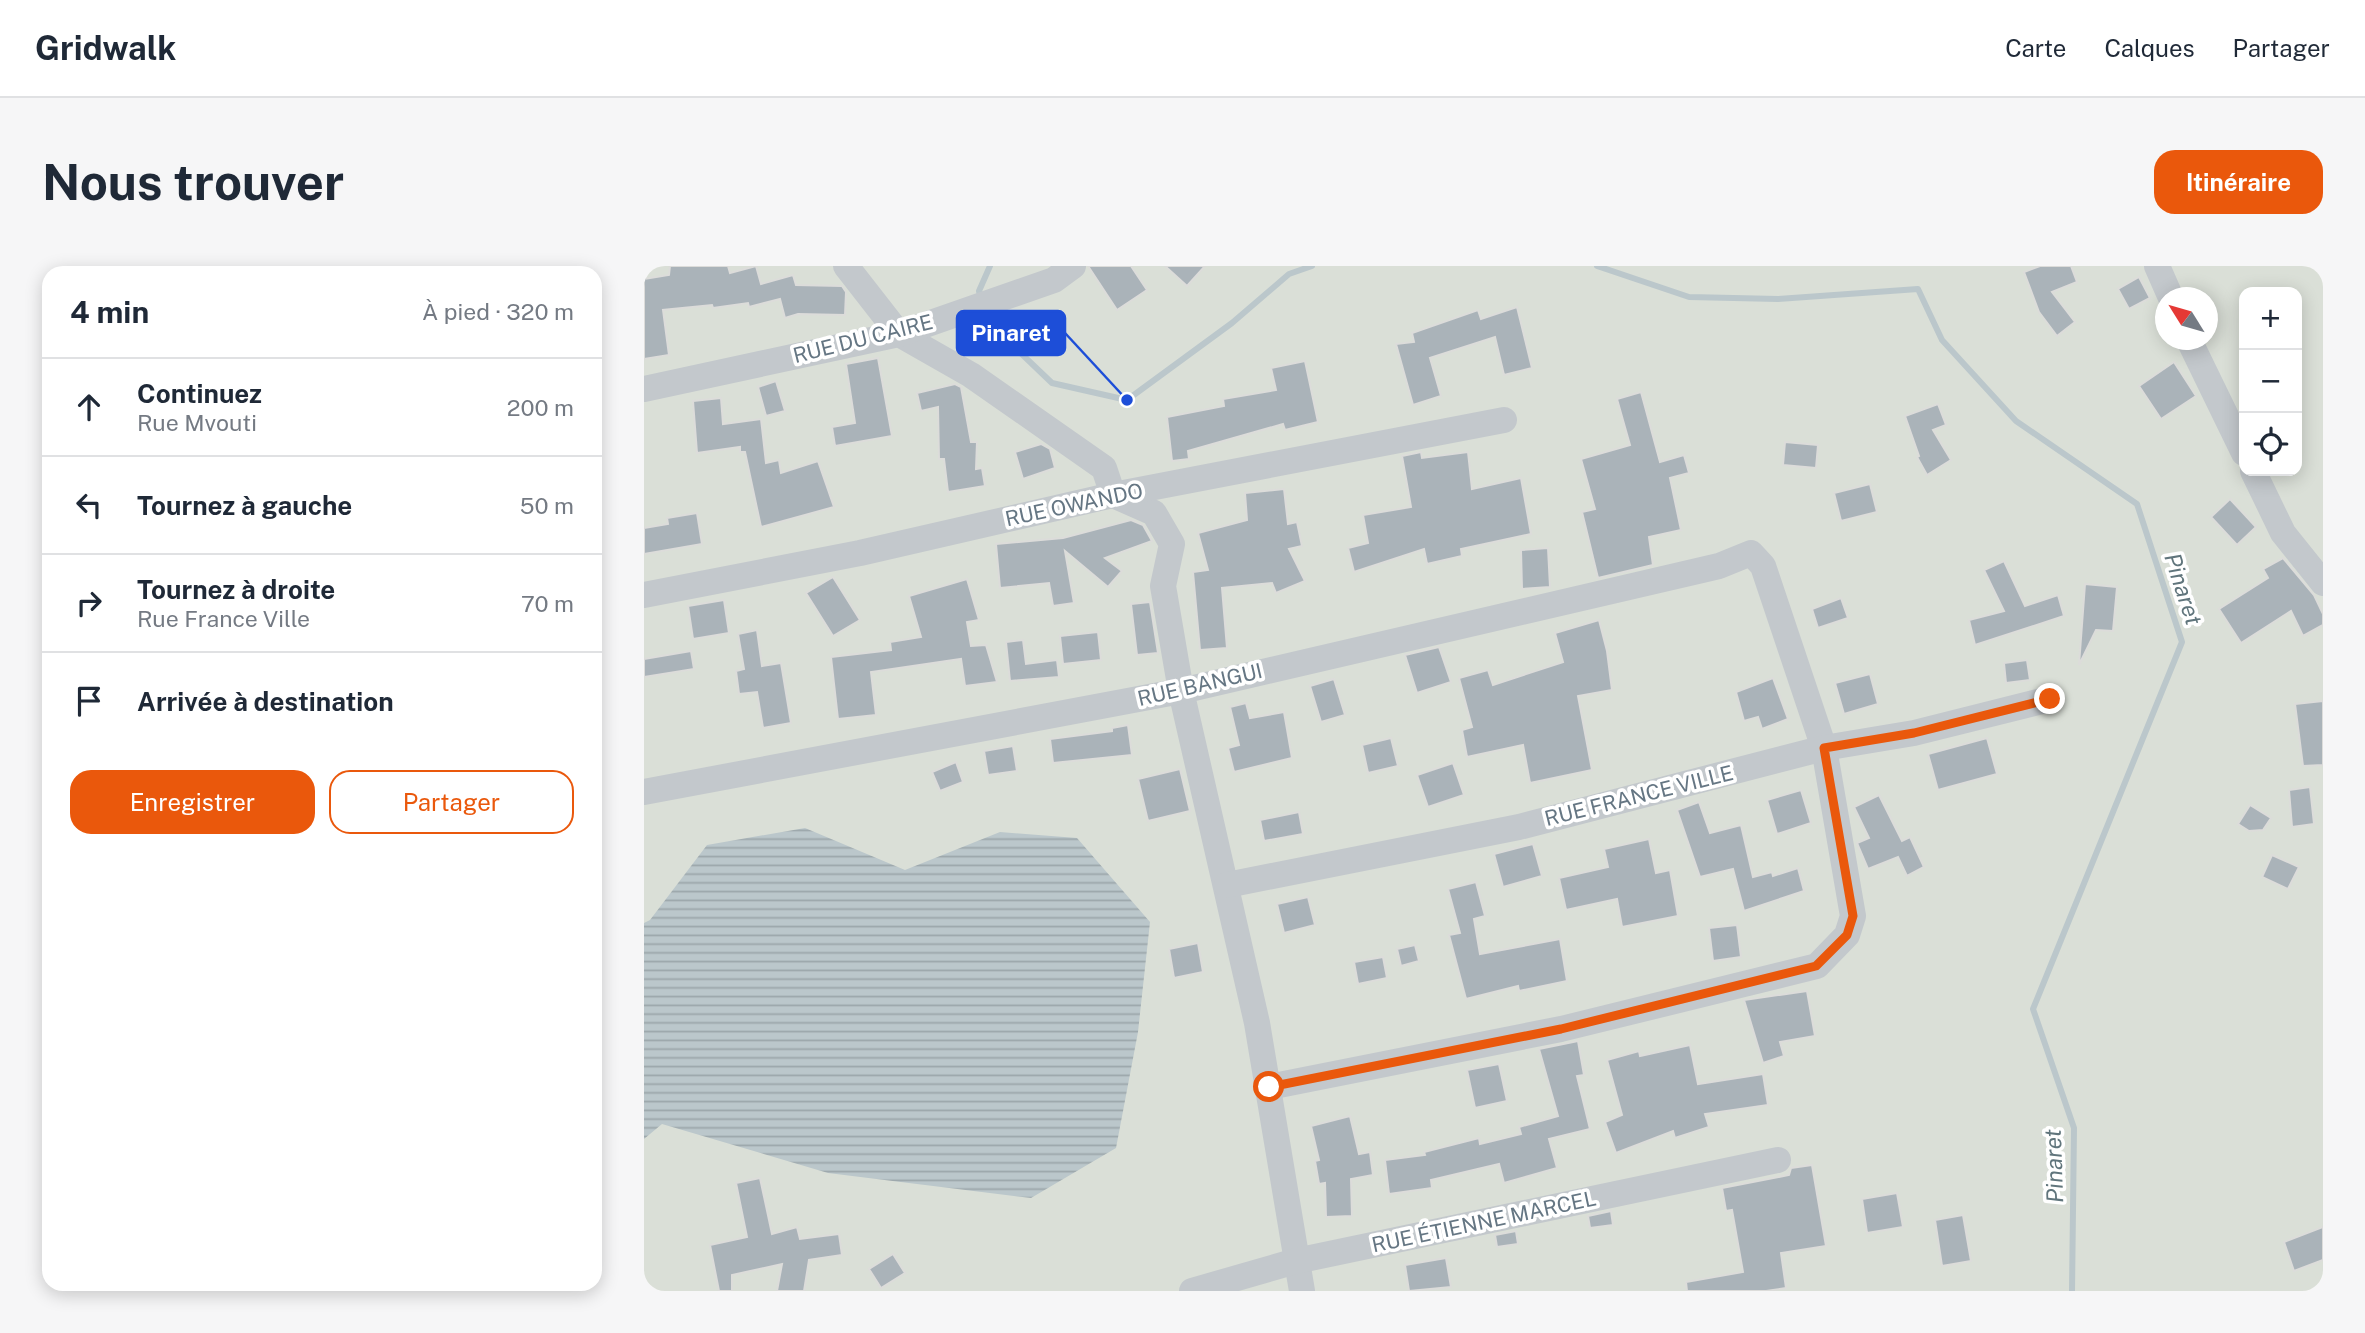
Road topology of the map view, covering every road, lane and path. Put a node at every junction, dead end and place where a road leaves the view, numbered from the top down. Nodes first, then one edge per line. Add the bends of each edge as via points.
1 (846, 266) edge
2 (1073, 266) edge
3 (2158, 266) edge
4 (2167, 287) edge
5 (899, 334) junction
6 (2194, 350) edge
7 (644, 389) edge
8 (1504, 420) dead end
9 (2239, 443) edge
10 (2255, 476) edge
11 (1113, 495) junction
12 (2323, 583) edge
13 (644, 595) edge
14 (1181, 691) junction
15 (2050, 699) dead end
16 (1824, 748) junction
17 (644, 792) edge
18 (1227, 885) junction
19 (1269, 1087) junction
20 (1778, 1160) dead end
21 (1296, 1261) junction
22 (1192, 1291) edge
23 (1302, 1291) edge

1 - 5 street
2 - 5 street, RUE DU CAIRE via 1054,280
3 - 4 street
5 - 7 street, RUE DU CAIRE
5 - 11 street via 971,375 1104,468
6 - 9 street
8 - 11 street, RUE OWANDO
10 - 12 street via 2283,533
11 - 13 street, RUE OWANDO via 860,553
11 - 14 street via 1154,513 1172,544 1163,586
14 - 16 street, RUE BANGUI via 1718,566 1751,553 1763,566
14 - 17 street, RUE BANGUI
14 - 18 street
15 - 16 street, RUE FRANCE VILLE via 1914,733
16 - 18 street, RUE FRANCE VILLE via 1519,827
16 - 19 street via 1853,916 1847,935 1816,966 1561,1029
18 - 19 street
19 - 21 street
20 - 21 street, RUE ÉTIENNE MARCEL
21 - 22 street, RUE ÉTIENNE MARCEL
21 - 23 street

